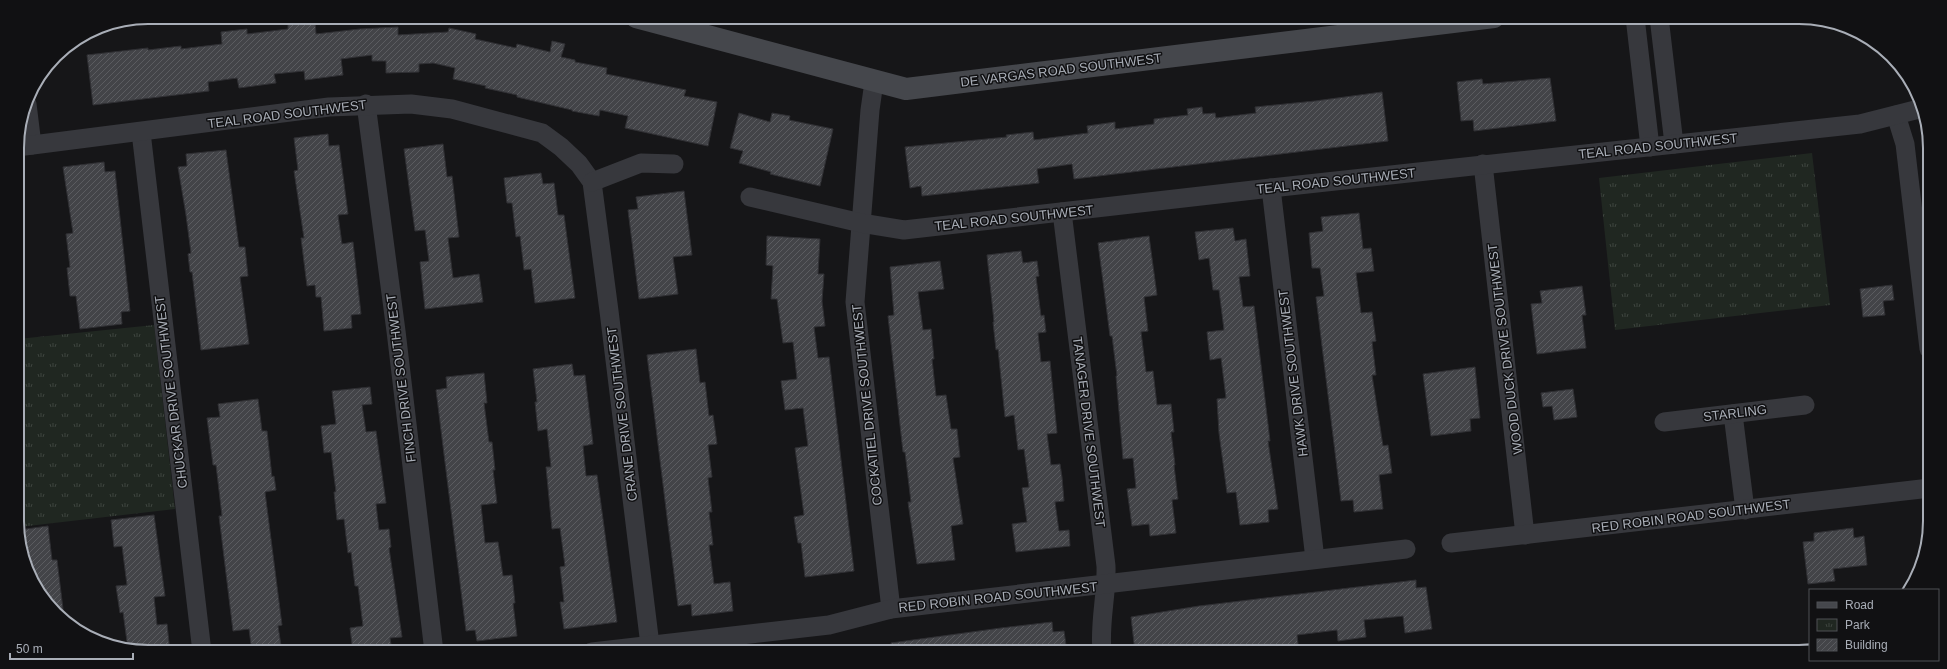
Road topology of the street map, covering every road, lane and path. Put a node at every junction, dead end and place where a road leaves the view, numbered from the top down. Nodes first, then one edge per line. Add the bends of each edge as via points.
1 (677, 24) edge
2 (1437, 24) edge
3 (1636, 24) edge
4 (1660, 24) edge
5 (874, 82) junction
6 (366, 104) junction
7 (1917, 110) edge
8 (1896, 115) junction
9 (26, 127) edge
10 (141, 132) junction
11 (1674, 144) junction
12 (25, 146) edge
13 (1650, 146) junction
14 (674, 164) dead end
15 (1483, 164) junction
16 (592, 182) junction
17 (1271, 188) junction
18 (750, 197) dead end
19 (1062, 212) junction
20 (861, 223) junction
21 (1923, 292) edge
22 (1805, 405) dead end
23 (1733, 414) junction
24 (1664, 422) dead end
25 (1923, 489) edge
26 (1744, 510) junction
27 (1526, 535) junction
28 (1451, 544) dead end
29 (1406, 549) dead end
30 (1315, 559) junction
31 (1106, 585) junction
32 (891, 609) junction
33 (201, 645) edge
34 (433, 645) edge
35 (650, 645) joint
36 (1101, 645) edge

1 - 5 street, DE VARGAS ROAD SOUTHWEST
2 - 5 street, DE VARGAS ROAD SOUTHWEST via 906,89
3 - 13 street
4 - 11 street
5 - 20 street, COCKATIEL DRIVE SOUTHWEST
6 - 10 street, TEAL ROAD SOUTHWEST
6 - 16 street, TEAL ROAD SOUTHWEST via 411,104 452,109 542,133 571,156
6 - 34 street, FINCH DRIVE SOUTHWEST
7 - 8 street, TEAL ROAD SOUTHWEST
8 - 11 street, TEAL ROAD SOUTHWEST via 1860,124
8 - 21 street via 1905,144
9 - 12 street
10 - 12 street, TEAL ROAD SOUTHWEST
10 - 33 street, CHUCKAR DRIVE SOUTHWEST
11 - 13 street, TEAL ROAD SOUTHWEST
13 - 15 street, TEAL ROAD SOUTHWEST
14 - 16 street via 641,163
15 - 17 street, TEAL ROAD SOUTHWEST
15 - 27 street, WOOD DUCK DRIVE SOUTHWEST
16 - 35 street, CRANE DRIVE SOUTHWEST
17 - 19 street, TEAL ROAD SOUTHWEST
17 - 30 street, HAWK DRIVE SOUTHWEST
18 - 20 street, TEAL ROAD SOUTHWEST
19 - 20 street, TEAL ROAD SOUTHWEST via 904,230
19 - 31 street, TANAGER DRIVE SOUTHWEST via 1106,566
20 - 32 street, COCKATIEL DRIVE SOUTHWEST via 856,315
22 - 23 street, STARLING
23 - 24 street, STARLING
23 - 26 street
25 - 26 street, RED ROBIN ROAD SOUTHWEST
26 - 27 street, RED ROBIN ROAD SOUTHWEST
27 - 28 street, RED ROBIN ROAD SOUTHWEST
29 - 30 street, RED ROBIN ROAD SOUTHWEST
30 - 31 street, RED ROBIN ROAD SOUTHWEST
31 - 32 street, RED ROBIN ROAD SOUTHWEST
31 - 36 street, TANAGER DRIVE SOUTHWEST
32 - 35 street, RED ROBIN ROAD SOUTHWEST via 829,625

